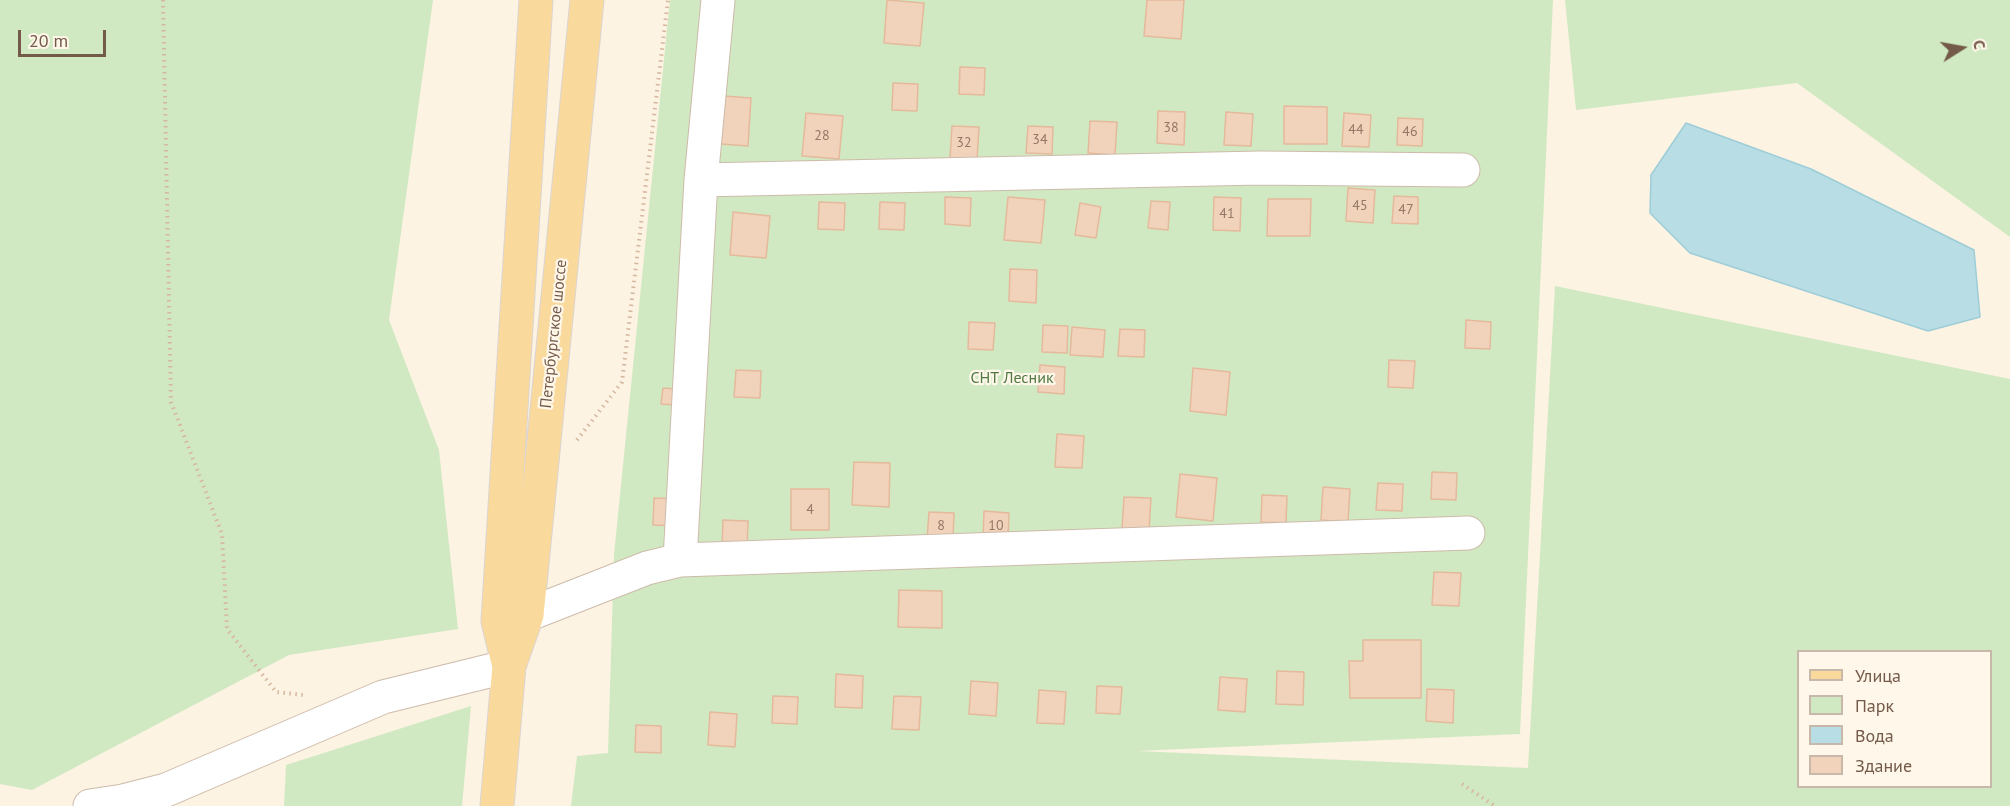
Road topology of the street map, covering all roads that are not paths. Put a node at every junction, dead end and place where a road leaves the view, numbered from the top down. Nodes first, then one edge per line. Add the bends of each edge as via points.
1 (536, 0) edge
2 (587, 0) edge
3 (718, 0) edge
4 (1463, 170) dead end
5 (701, 180) junction
6 (1468, 534) dead end
7 (680, 560) junction
8 (527, 615) junction
9 (509, 666) junction
10 (90, 806) edge
11 (497, 806) edge

1 - 9 main road, Петербургское шоссе via 498,621
2 - 8 main road, Петербургское шоссе
3 - 5 street
4 - 5 street via 1260,168
5 - 7 street
6 - 7 street
7 - 8 street via 647,568
8 - 9 main road, Петербургское шоссе
9 - 10 street via 383,697 166,790
9 - 11 main road, Петербургское шоссе

